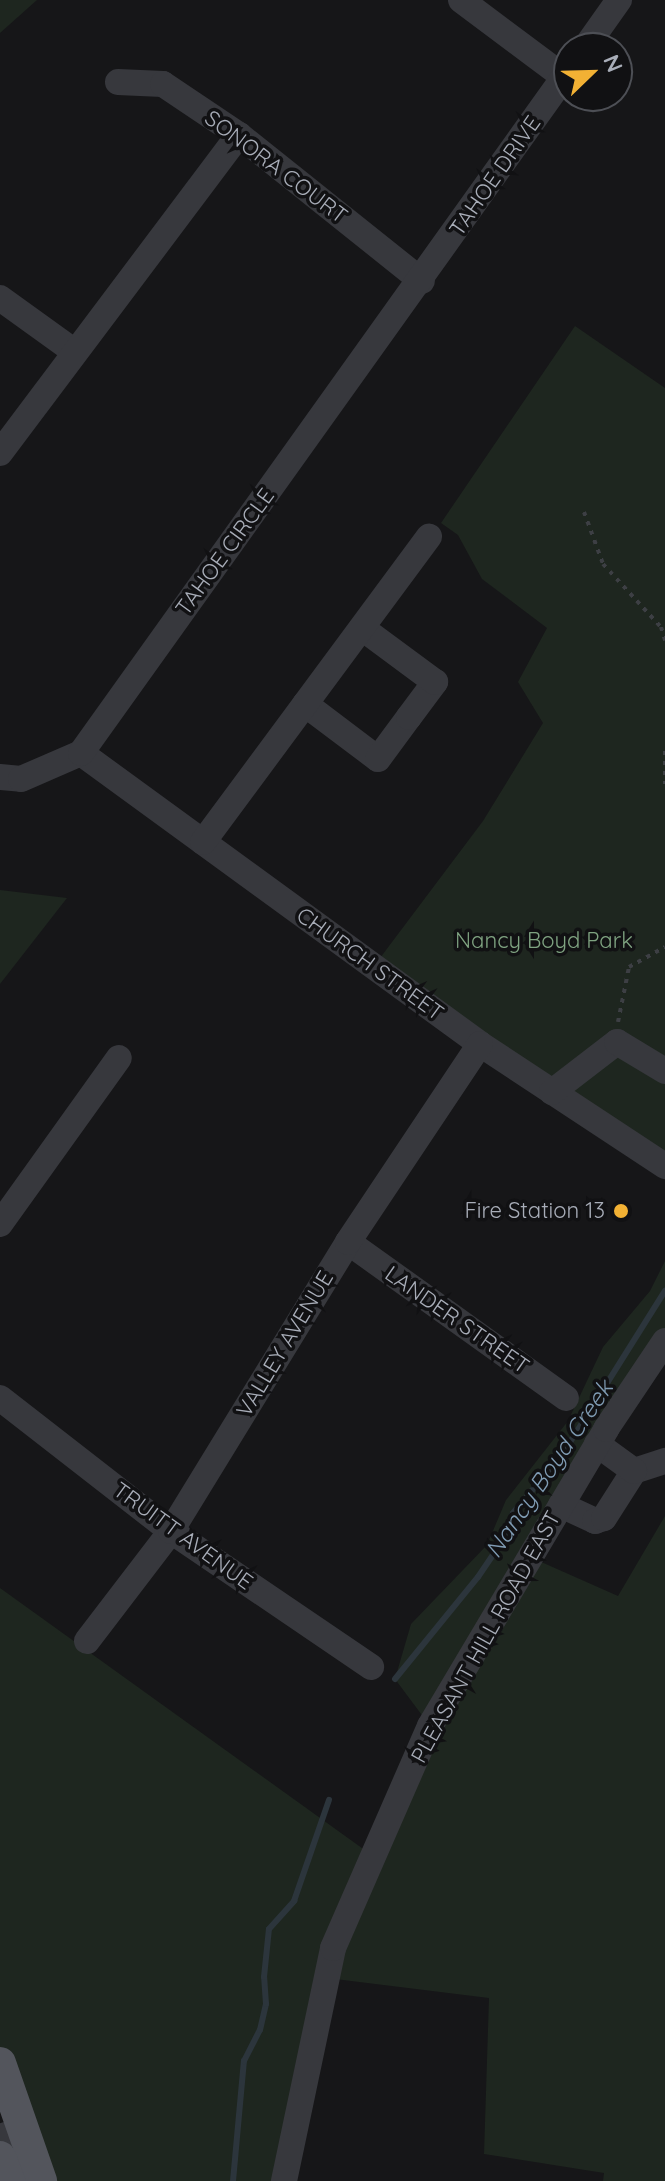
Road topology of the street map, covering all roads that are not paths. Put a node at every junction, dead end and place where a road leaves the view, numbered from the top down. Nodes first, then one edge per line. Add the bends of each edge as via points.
1 (461, 0) edge
2 (619, 0) edge
3 (596, 32) edge
4 (553, 64) edge
5 (118, 82) dead end
6 (553, 94) edge
7 (239, 135) junction
8 (422, 281) junction
9 (0, 298) edge
10 (75, 352) junction
11 (0, 453) edge
12 (429, 537) dead end
13 (362, 628) junction
14 (305, 704) junction
15 (81, 753) junction
16 (0, 777) edge
17 (203, 842) junction
18 (480, 1044) junction
19 (119, 1058) dead end
20 (665, 1071) edge
21 (552, 1092) junction
22 (665, 1166) edge
23 (0, 1224) edge
24 (348, 1242) junction
25 (665, 1341) edge
26 (0, 1398) edge
27 (566, 1398) dead end
28 (597, 1444) junction
29 (665, 1461) edge
30 (634, 1471) junction
31 (561, 1505) junction
32 (171, 1531) junction
33 (87, 1641) dead end
34 (371, 1667) dead end
35 (0, 2063) edge
36 (7, 2100) edge
37 (12, 2133) edge
38 (0, 2157) edge
39 (9, 2181) edge
40 (41, 2181) edge
41 (284, 2181) edge

1 - 4 street
2 - 3 street
5 - 7 street, SONORA COURT via 163,84
6 - 8 street, TAHOE DRIVE
7 - 8 street, SONORA COURT
7 - 10 street
8 - 15 street, TAHOE CIRCLE
9 - 10 street
10 - 11 street
12 - 13 street
13 - 14 street
13 - 14 street via 435,682 378,759
14 - 17 street
15 - 16 street via 21,779
15 - 17 street, CHURCH STREET
17 - 18 street, CHURCH STREET
18 - 21 street, CHURCH STREET
18 - 24 street, VALLEY AVENUE
19 - 23 street
20 - 21 street via 617,1042
21 - 22 street, CHURCH STREET
24 - 27 street, LANDER STREET
24 - 32 street, VALLEY AVENUE
25 - 28 street, PLEASANT HILL ROAD EAST
26 - 32 street, TRUITT AVENUE
28 - 30 street
28 - 31 street, PLEASANT HILL ROAD EAST
29 - 30 street
30 - 31 street via 604,1518 595,1521
31 - 41 street, PLEASANT HILL ROAD EAST via 430,1726 333,1948
32 - 33 street, VALLEY AVENUE
32 - 34 street, TRUITT AVENUE
35 - 36 main road
36 - 37 main road
37 - 40 main road
38 - 39 main road

